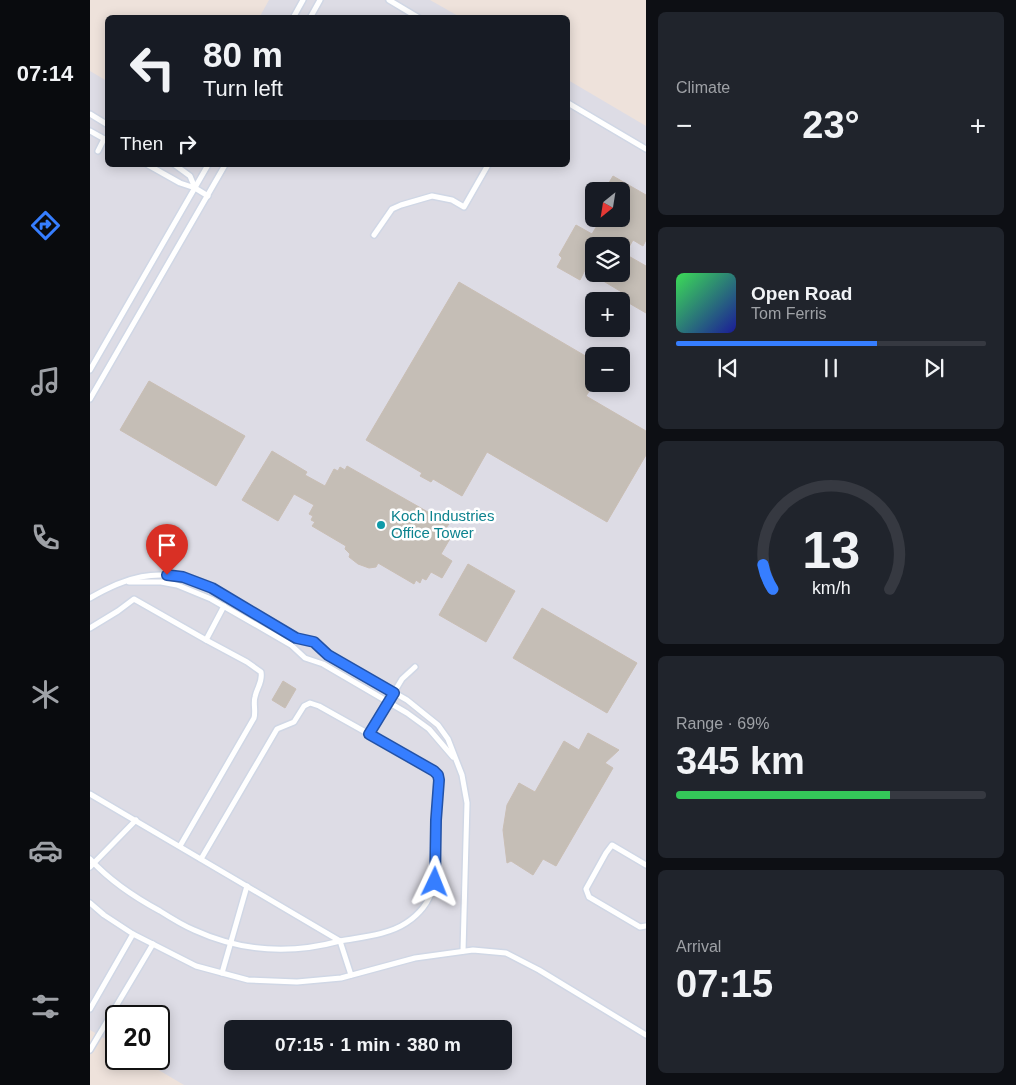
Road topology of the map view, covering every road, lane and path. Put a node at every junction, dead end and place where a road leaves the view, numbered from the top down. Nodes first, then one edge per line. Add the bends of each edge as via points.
1 (303, 0) edge
2 (320, 0) edge
3 (389, 0) edge
4 (294, 15) edge
5 (312, 15) edge
6 (414, 15) edge
7 (570, 104) edge
8 (90, 114) edge
9 (105, 122) edge
10 (90, 131) edge
11 (105, 139) edge
12 (105, 141) edge
13 (646, 149) edge
14 (98, 151) dead end
15 (152, 167) edge
16 (178, 167) edge
17 (207, 167) edge
18 (224, 167) edge
19 (487, 167) edge
20 (195, 188) junction
21 (208, 196) junction
22 (374, 235) dead end
23 (90, 370) edge
24 (90, 399) edge
25 (124, 582) junction
26 (90, 598) edge
27 (224, 606) junction
28 (90, 628) edge
29 (295, 637) junction
30 (206, 640) junction
31 (291, 645) junction
32 (328, 655) junction
33 (322, 664) junction
34 (415, 668) dead end
35 (394, 693) junction
36 (389, 702) junction
37 (369, 734) junction
38 (456, 760) junction
39 (90, 794) edge
40 (136, 820) junction
41 (180, 846) junction
42 (201, 859) junction
43 (91, 863) edge
44 (646, 865) edge
45 (247, 886) junction
46 (90, 903) edge
47 (646, 926) edge
48 (134, 934) junction
49 (340, 942) junction
50 (230, 943) junction
51 (153, 944) junction
52 (463, 951) junction
53 (222, 973) junction
54 (351, 975) junction
55 (90, 1009) edge
56 (646, 1035) edge
57 (90, 1050) edge

1 - 4 lane
2 - 5 lane
3 - 6 lane
7 - 13 lane
8 - 9 lane
10 - 11 lane
12 - 14 lane
15 - 20 lane
16 - 20 lane via 190,176
17 - 20 lane
18 - 21 lane
19 - 22 lane via 464,207 452,200 432,196 401,204 392,209
20 - 21 lane
20 - 23 lane
21 - 24 lane
25 - 26 lane
25 - 27 lane via 177,585
25 - 29 lane via 148,575 190,579 212,588
27 - 30 lane
27 - 31 lane
28 - 30 lane via 134,599
29 - 31 lane
29 - 32 lane via 314,642
30 - 41 lane via 247,662 261,672 262,678 254,698 254,718
31 - 33 lane via 305,658
32 - 33 lane
32 - 35 lane
33 - 36 lane
34 - 35 lane via 402,679
35 - 36 lane
35 - 38 lane via 438,725
36 - 37 lane
36 - 38 lane via 429,729
37 - 42 lane via 319,706 310,703 304,706 294,722 277,729
37 - 49 lane via 438,775 435,886 429,900 406,923 386,932
38 - 52 lane via 466,803
39 - 40 lane
40 - 41 lane
40 - 43 lane
41 - 42 lane
42 - 45 lane
43 - 50 lane via 136,898 194,930
44 - 47 lane via 612,845 586,889 589,898 640,927
45 - 49 lane
45 - 50 lane
46 - 48 lane
48 - 51 lane
48 - 55 lane
49 - 50 lane via 289,951
49 - 54 lane
50 - 53 lane
51 - 53 lane via 196,966
51 - 57 lane
52 - 54 lane via 415,958
52 - 56 lane via 506,953
53 - 54 lane via 248,980 297,982

